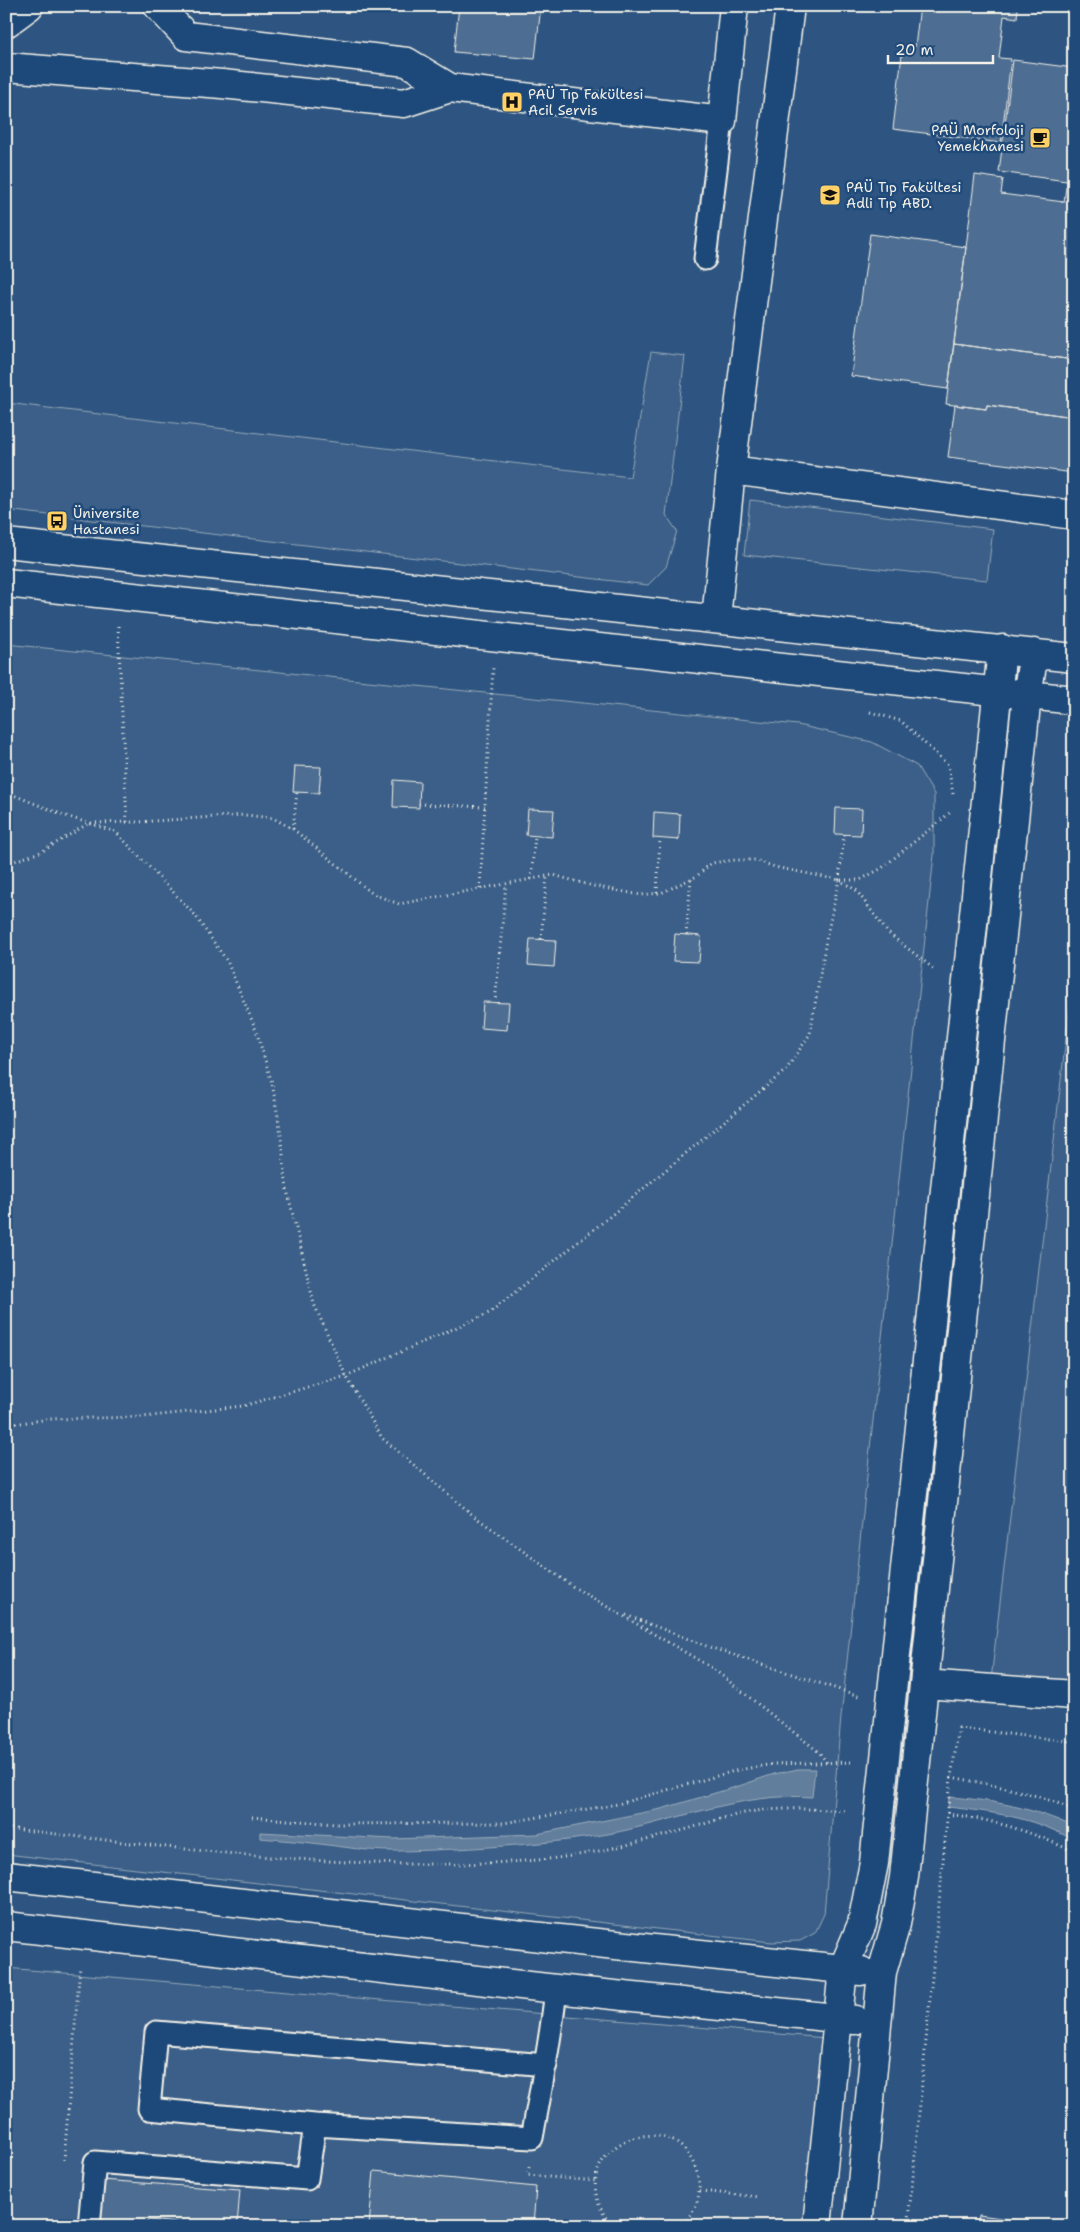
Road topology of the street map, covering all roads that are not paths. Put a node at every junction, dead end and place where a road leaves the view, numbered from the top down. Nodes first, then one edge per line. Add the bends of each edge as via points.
1 (29, 6) edge
2 (158, 6) edge
3 (734, 6) edge
4 (790, 6) edge
5 (6, 24) edge
6 (6, 67) edge
7 (450, 88) junction
8 (722, 121) junction
9 (705, 259) dead end
10 (731, 470) junction
11 (1074, 515) edge
12 (6, 544) edge
13 (6, 583) edge
14 (716, 619) junction
15 (1002, 649) junction
16 (1034, 653) junction
17 (1074, 658) edge
18 (996, 691) junction
19 (1027, 695) junction
20 (1074, 700) edge
21 (924, 1684) junction
22 (1074, 1695) edge
23 (6, 1876) edge
24 (6, 1926) edge
25 (843, 1969) junction
26 (882, 1972) junction
27 (556, 1989) junction
28 (837, 2018) junction
29 (878, 2022) junction
30 (546, 2065) junction
31 (315, 2125) junction
32 (88, 2226) edge
33 (817, 2226) edge
34 (858, 2226) edge

1 - 5 street
2 - 7 street via 186,36 407,62
3 - 8 street
4 - 10 street
6 - 7 street via 222,84 404,103
7 - 8 street
8 - 9 lane
10 - 11 street
10 - 14 street
12 - 14 street
13 - 18 street
14 - 15 street
15 - 16 street
15 - 18 street
16 - 17 street
16 - 19 street
18 - 19 street
18 - 25 street via 874,1863 862,1924
19 - 20 street
19 - 21 street
21 - 22 street
21 - 26 street via 904,1877 896,1924
23 - 25 street
24 - 27 street
25 - 26 street
25 - 28 street
26 - 29 street
27 - 28 street
27 - 30 lane
28 - 29 street
28 - 33 street
29 - 34 street
30 - 31 lane via 532,2138
30 - 31 lane via 156,2032 149,2109
31 - 32 lane via 307,2179 95,2162

